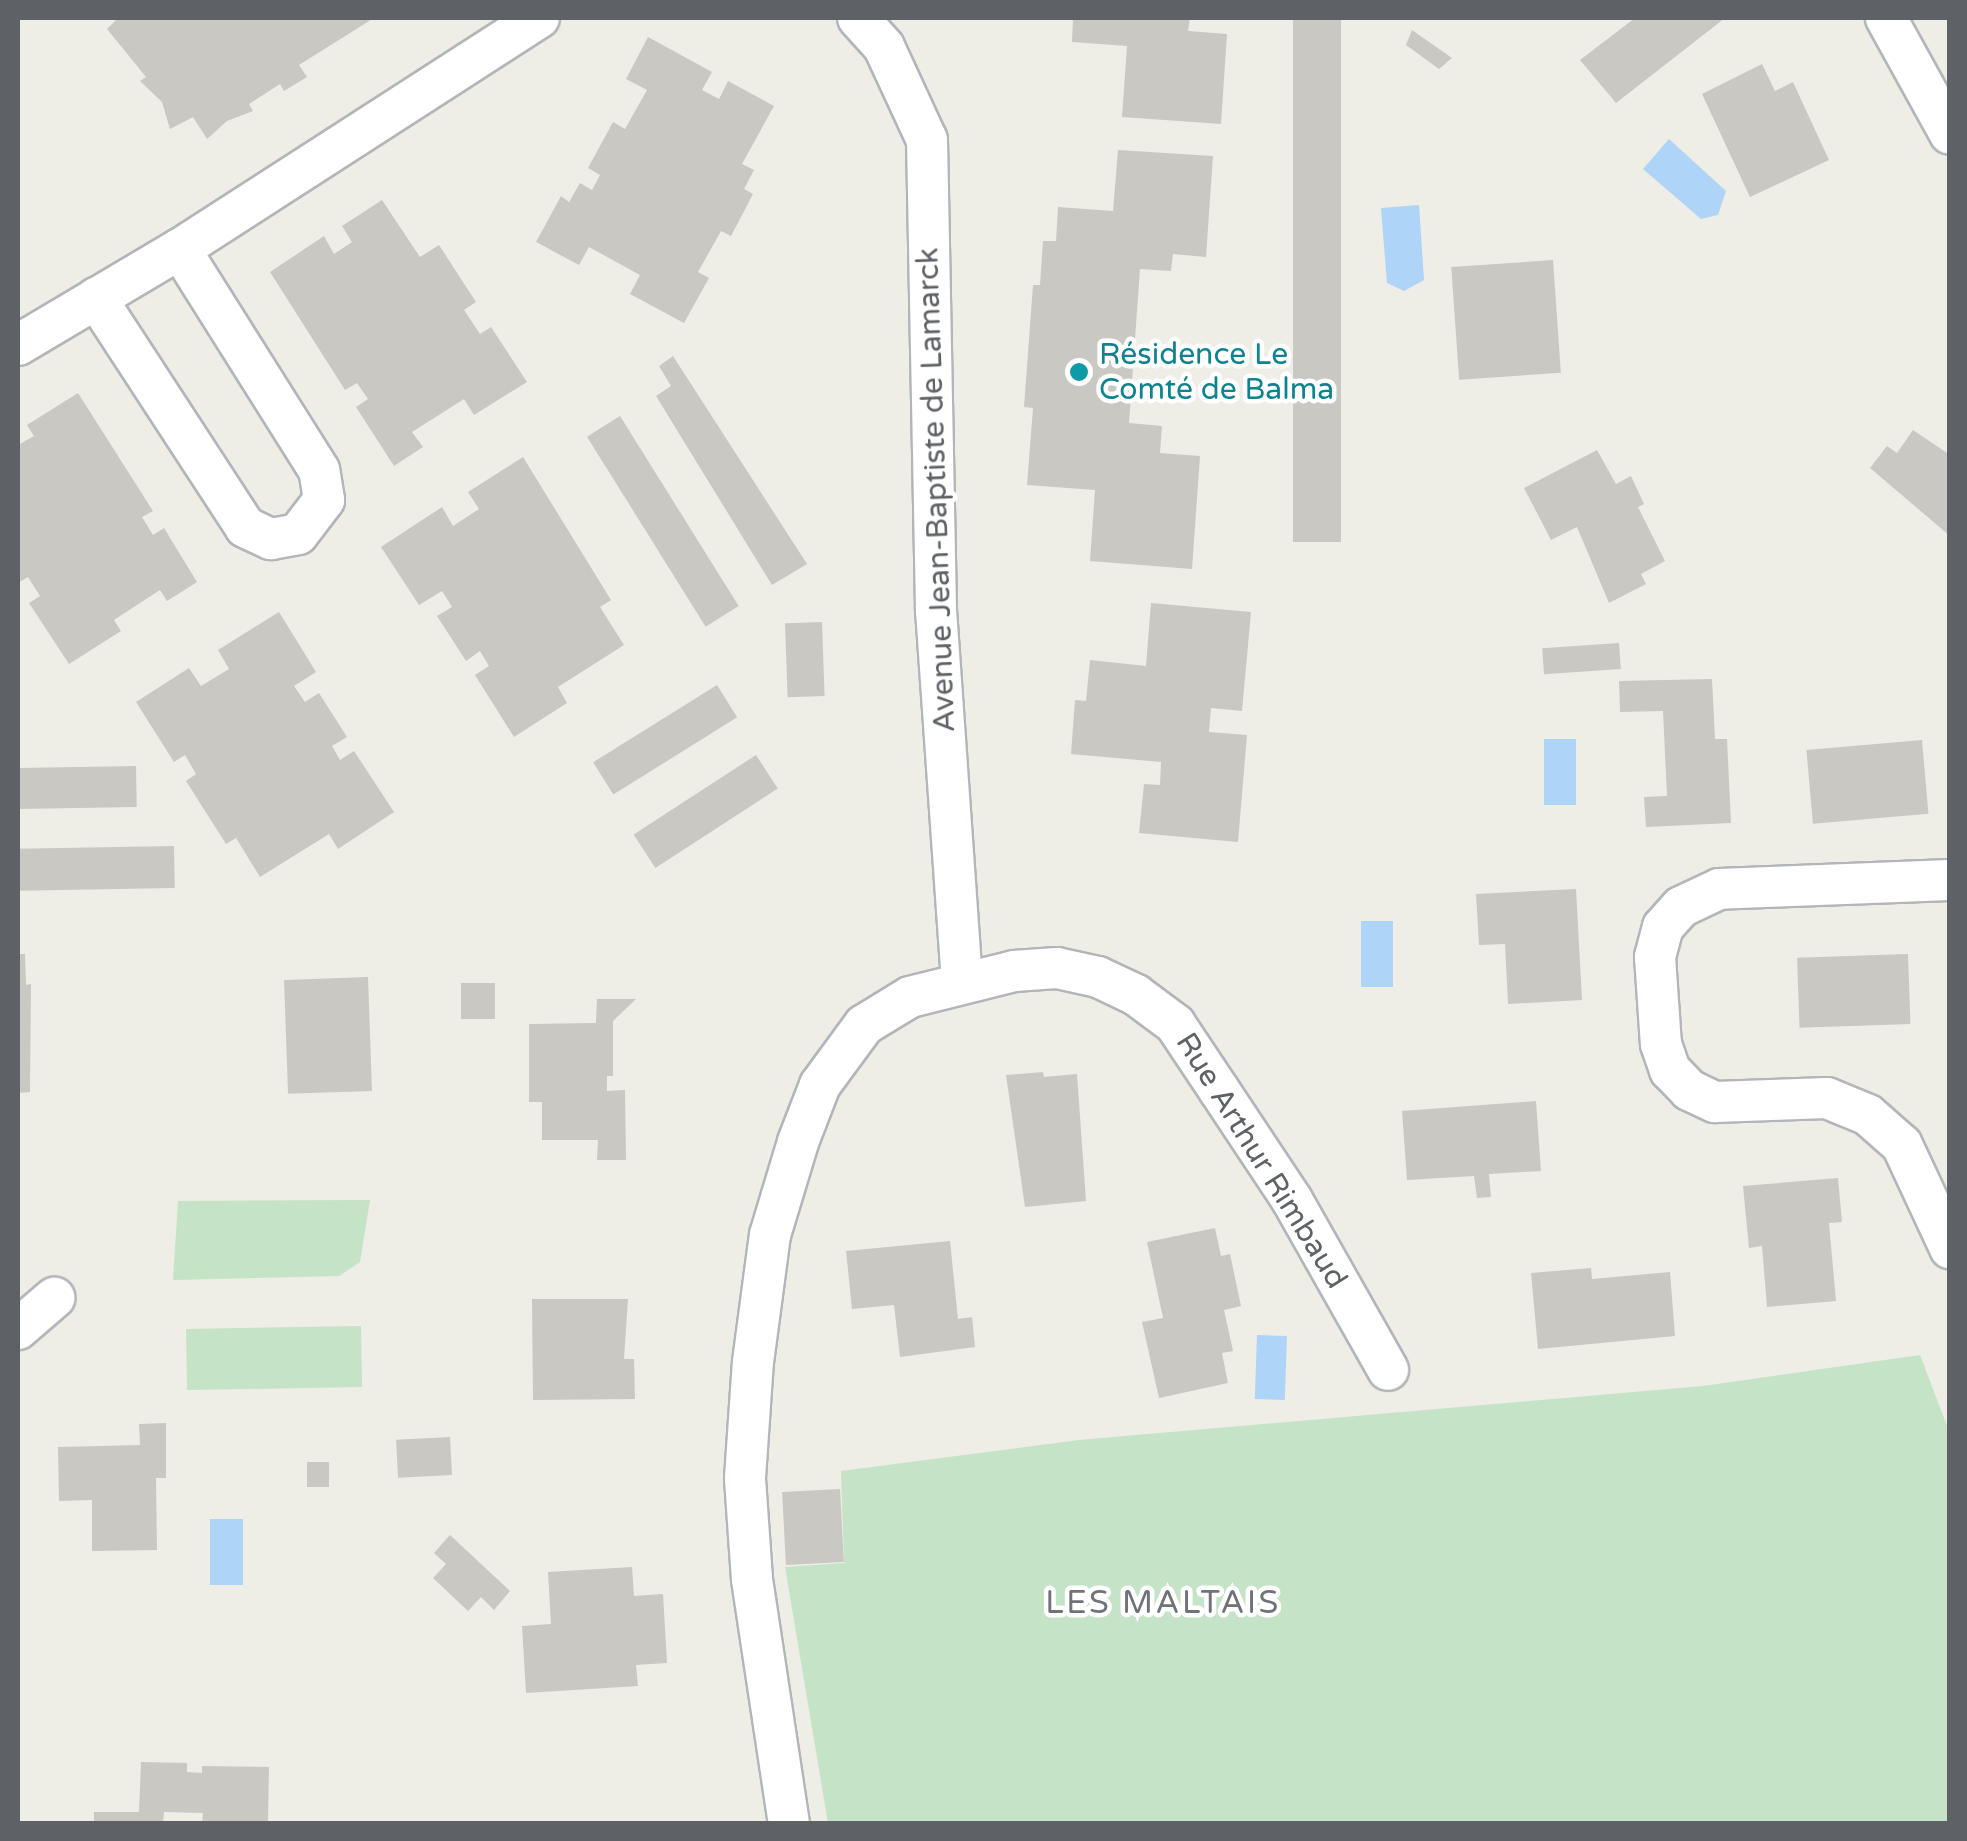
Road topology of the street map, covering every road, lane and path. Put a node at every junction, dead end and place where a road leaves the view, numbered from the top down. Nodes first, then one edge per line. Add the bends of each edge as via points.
1 (539, 18) edge
2 (858, 18) edge
3 (1886, 18) edge
4 (1950, 134) edge
5 (180, 249) junction
6 (96, 298) junction
7 (18, 345) edge
8 (1950, 880) edge
9 (962, 980) junction
10 (1950, 1248) edge
11 (54, 1298) dead end
12 (18, 1329) edge
13 (1388, 1370) dead end
14 (789, 1824) edge

1 - 5 street
2 - 9 street, Avenue Jean-Baptiste de Lamarck via 884,46 927,140 936,610
3 - 4 street
5 - 6 street
5 - 6 street via 319,470 324,500 298,534 272,539 245,528
6 - 7 street
8 - 10 street via 1719,889 1681,908 1664,927 1655,957 1661,1044 1670,1070 1689,1090 1716,1102 1827,1098 1868,1115 1902,1144
9 - 13 street, Rue Arthur Rimbaud via 1057,968 1098,976 1175,1024 1292,1200
9 - 14 street, Rue Arthur Rimbaud via 910,998 864,1025 842,1050 798,1142 770,1235 744,1478 757,1640
11 - 12 street

